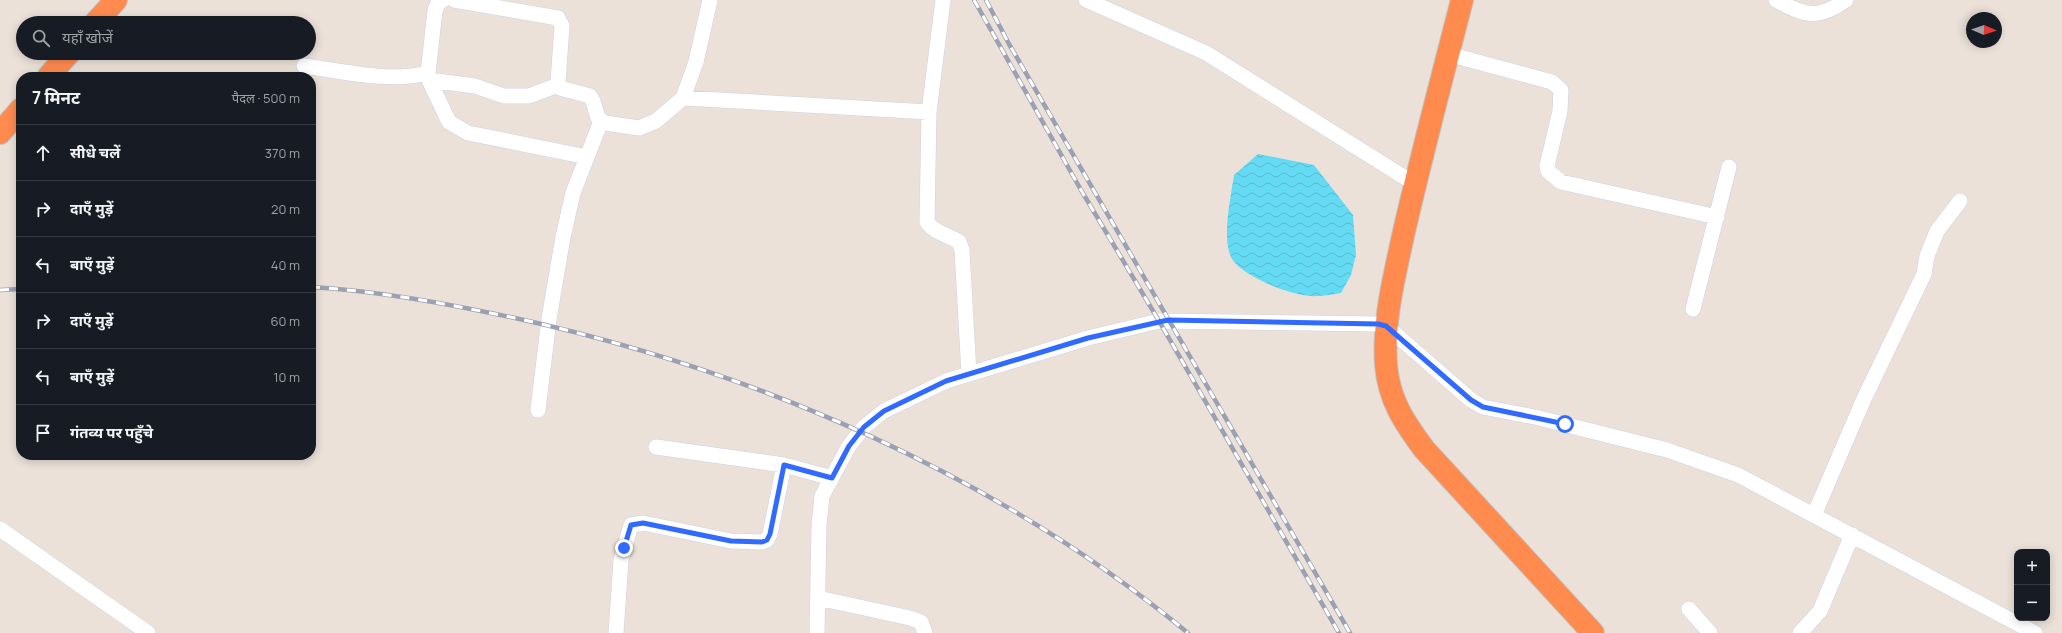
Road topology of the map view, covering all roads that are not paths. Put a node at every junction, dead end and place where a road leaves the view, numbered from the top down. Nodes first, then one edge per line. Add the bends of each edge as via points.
1 (116, 0) edge
2 (443, 0) edge
3 (454, 0) edge
4 (710, 0) edge
5 (943, 0) edge
6 (1086, 0) edge
7 (1462, 0) edge
8 (1776, 0) edge
9 (1846, 0) edge
10 (102, 16) edge
11 (1448, 54) junction
12 (63, 60) edge
13 (304, 66) dead end
14 (52, 72) edge
15 (428, 76) junction
16 (558, 85) junction
17 (683, 98) junction
18 (929, 112) junction
19 (16, 115) edge
20 (601, 121) junction
21 (0, 133) edge
22 (587, 157) junction
23 (1729, 167) dead end
24 (1415, 184) junction
25 (1960, 201) dead end
26 (1717, 217) junction
27 (1693, 309) dead end
28 (1386, 326) junction
29 (970, 374) junction
30 (538, 410) dead end
31 (656, 447) dead end
32 (784, 465) junction
33 (832, 478) junction
34 (1814, 515) junction
35 (0, 529) edge
36 (1852, 535) junction
37 (818, 598) junction
38 (1689, 609) dead end
39 (148, 633) edge
40 (616, 633) edge
41 (817, 633) edge
42 (926, 633) edge
43 (1593, 633) edge
44 (1710, 633) edge
45 (1800, 633) edge
46 (2035, 633) edge

1 - 10 highway
2 - 15 street via 438,3 435,11
3 - 16 street via 558,18 562,26
4 - 17 street via 696,62
5 - 18 street
6 - 24 street via 1206,53
7 - 11 highway
8 - 9 street via 1805,14 1832,10
11 - 24 highway
11 - 26 street via 1552,82 1561,90 1560,111 1547,166 1548,171 1560,182
12 - 14 highway
13 - 15 street via 376,75
15 - 16 street via 475,86 504,96 528,96
15 - 22 street via 449,122 457,128
16 - 20 street via 560,88 590,96
17 - 18 street
17 - 20 street via 656,121 639,128
18 - 29 street via 927,222 930,227 959,242 962,250
19 - 21 highway
20 - 22 street
22 - 30 street via 573,193 563,237
23 - 26 street
24 - 28 highway
25 - 34 street via 1937,231 1927,256 1924,274 1863,401
26 - 27 street
28 - 29 street via 1168,320 1088,338
28 - 34 street via 1471,400 1483,407 1536,417 1666,450 1738,475
28 - 43 highway via 1386,366 1392,396 1402,420 1424,449
29 - 33 street via 946,381 884,411 864,427 849,446
31 - 32 street
32 - 33 street
32 - 40 street via 770,534 767,540 762,542 731,541 643,523 631,525 621,560
33 - 37 street via 822,496
34 - 36 street
35 - 39 street
36 - 45 street via 1820,610
36 - 46 street
37 - 41 street
37 - 42 street via 910,618 921,622
38 - 44 street

